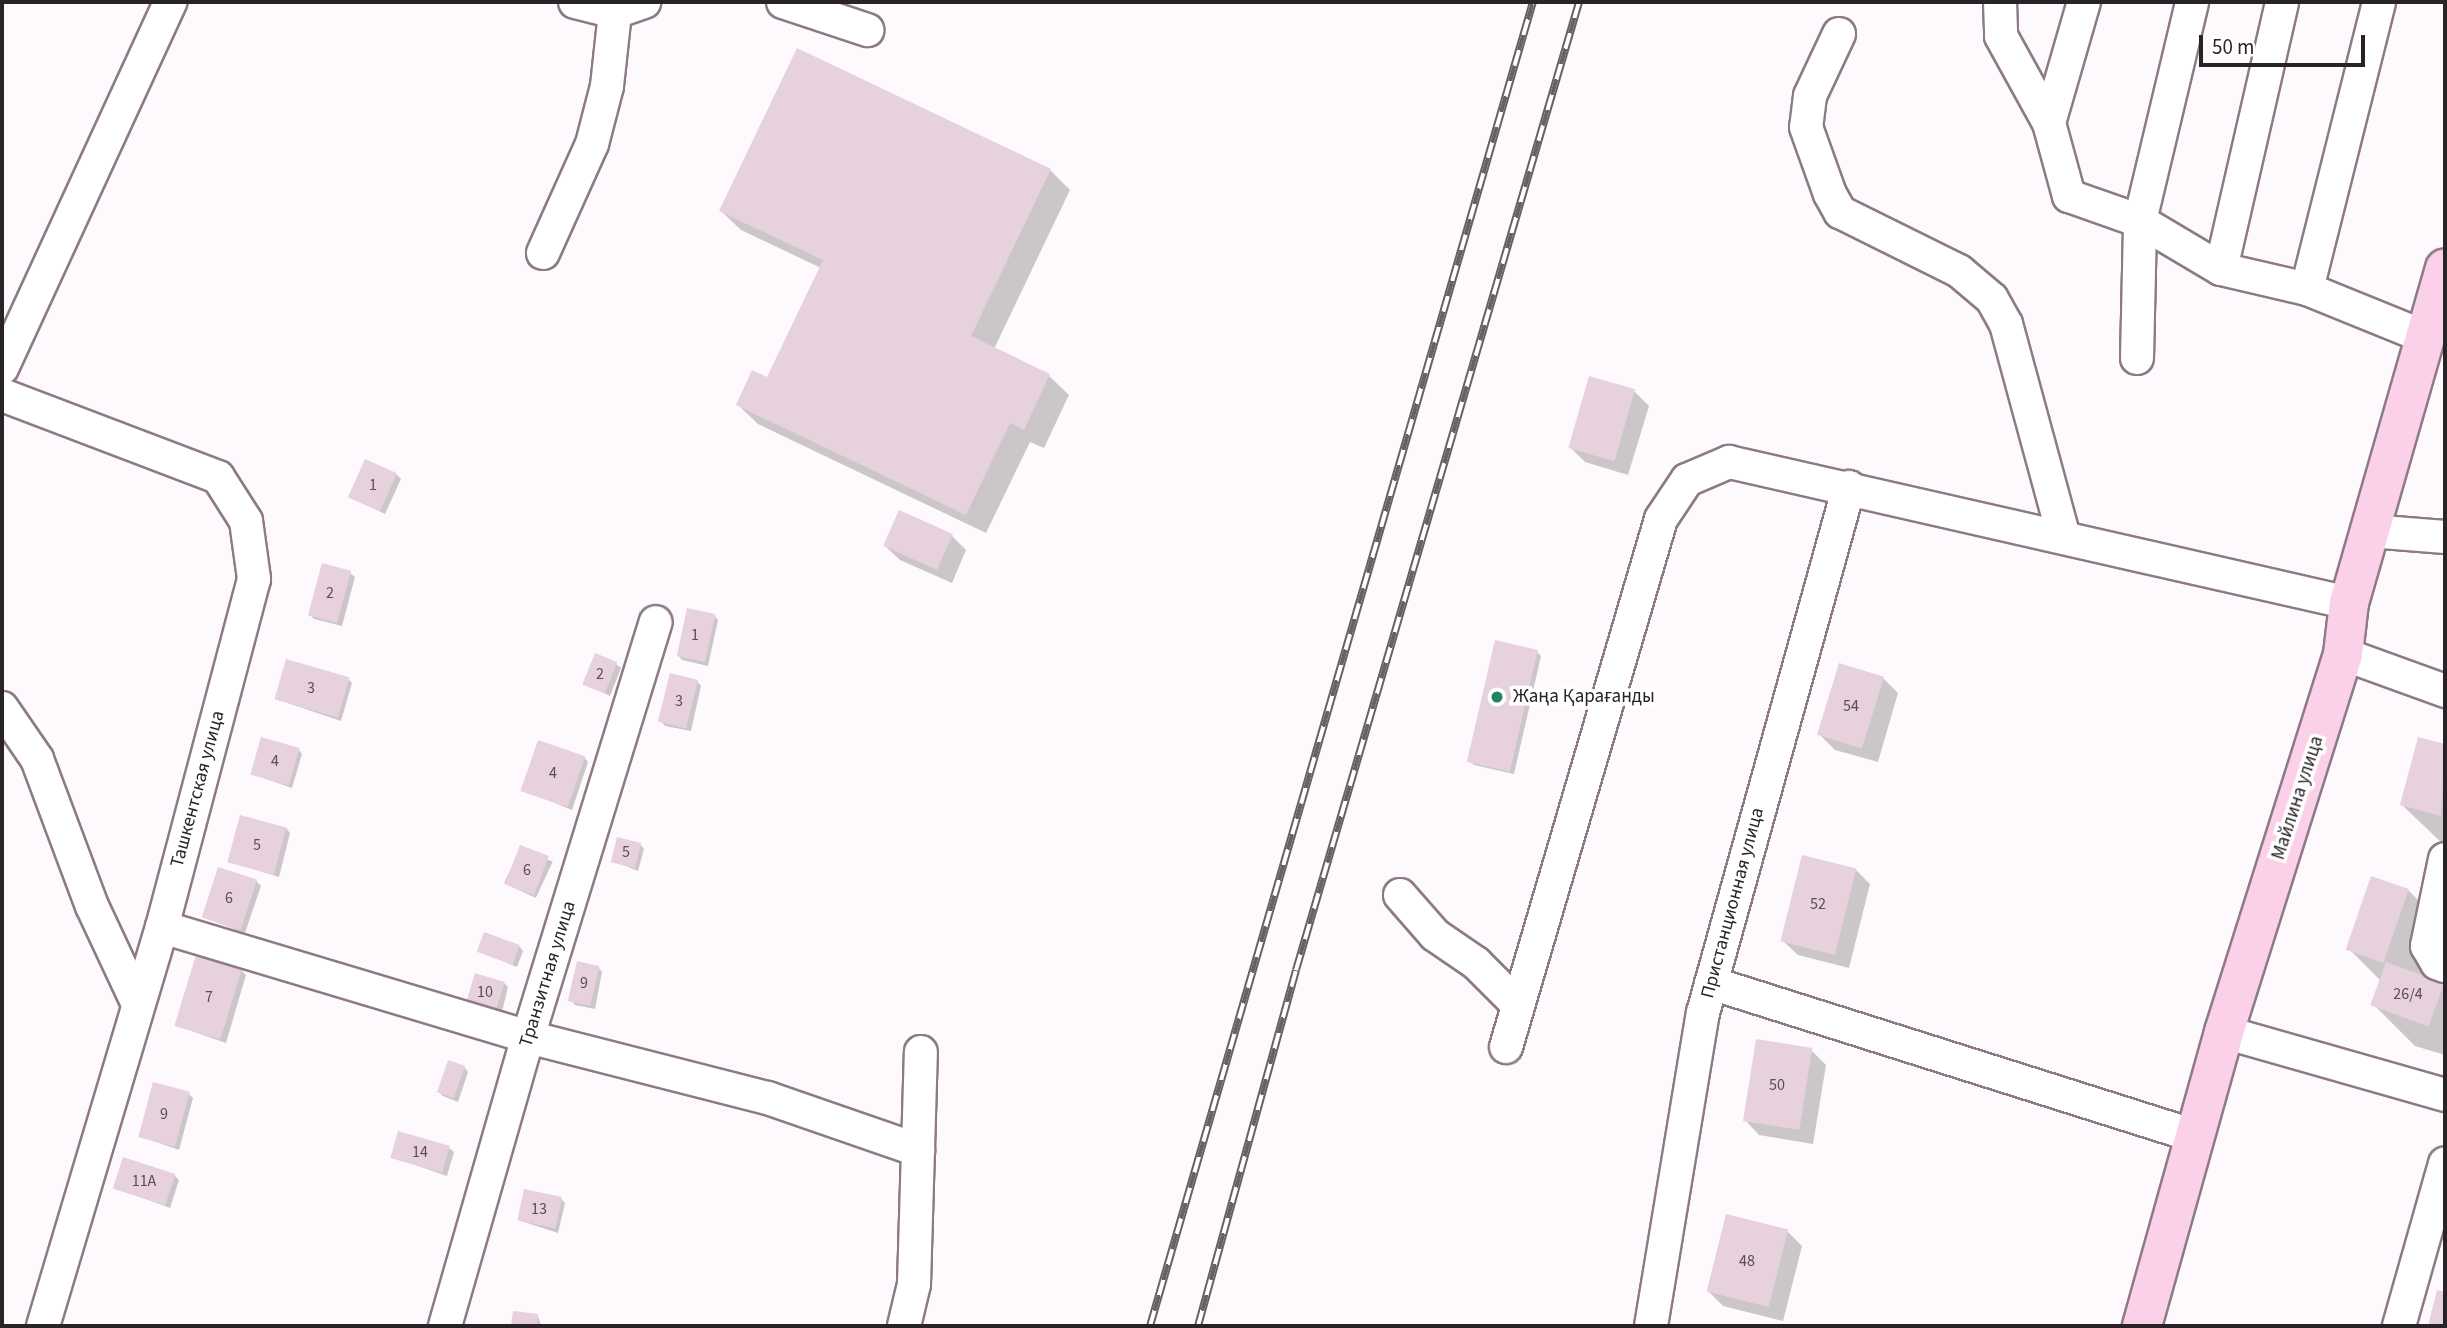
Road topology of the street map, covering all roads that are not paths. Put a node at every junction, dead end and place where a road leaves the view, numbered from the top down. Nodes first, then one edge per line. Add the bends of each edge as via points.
1 (170, 2) edge
2 (575, 2) edge
3 (783, 2) edge
4 (2000, 2) edge
5 (2084, 2) edge
6 (2192, 2) edge
7 (2282, 2) edge
8 (2379, 2) edge
9 (629, 7) edge
10 (867, 30) dead end
11 (1839, 34) dead end
12 (2049, 123) junction
13 (2140, 221) junction
14 (543, 253) dead end
15 (2445, 269) edge
16 (2221, 270) junction
17 (2307, 289) junction
18 (2425, 337) junction
19 (2137, 358) dead end
20 (2, 368) edge
21 (2, 395) edge
22 (1849, 487) junction
23 (2370, 531) junction
24 (2064, 537) junction
25 (2442, 541) edge
26 (2349, 603) junction
27 (656, 622) dead end
28 (2343, 654) junction
29 (2445, 691) edge
30 (2, 708) edge
31 (2445, 859) edge
32 (1400, 895) dead end
33 (162, 927) junction
34 (2445, 966) edge
35 (1711, 982) junction
36 (137, 1002) junction
37 (1518, 1006) junction
38 (2224, 1032) junction
39 (528, 1037) junction
40 (1506, 1047) dead end
41 (921, 1052) dead end
42 (2445, 1095) edge
43 (2195, 1136) junction
44 (918, 1150) junction
45 (2445, 1163) edge
46 (2439, 1213) edge
47 (43, 1326) edge
48 (445, 1326) edge
49 (904, 1326) edge
50 (1651, 1326) edge
51 (2142, 1326) edge
52 (2399, 1326) edge

1 - 20 street
2 - 9 street
3 - 10 street
4 - 12 street via 2000,36
5 - 12 street
6 - 13 street
7 - 16 street
8 - 17 street
9 - 14 street via 592,144
11 - 24 street via 1810,96 1806,127 1830,194 1840,212 1959,271 1992,299 2006,324
12 - 13 street via 2069,195
13 - 16 street
13 - 19 street
15 - 18 main road, Майлина улица
16 - 17 street
17 - 18 street
18 - 23 main road, Майлина улица
21 - 33 street, Ташкентская улица via 218,477 246,521 254,579
22 - 24 street
22 - 35 street, Пристанционная улица
22 - 37 street via 1729,462 1687,480 1661,519
23 - 25 street
23 - 26 main road, Майлина улица
24 - 26 street
26 - 28 main road, Майлина улица
27 - 39 street, Транзитная улица
28 - 29 street
28 - 38 main road, Майлина улица
30 - 36 street via 37,759 92,906
31 - 34 street via 2427,946 2437,963
32 - 37 street via 1435,935 1476,963
33 - 36 street, Ташкентская улица
33 - 39 street
35 - 43 street
35 - 50 street, Пристанционная улица
36 - 47 street, Ташкентская улица
37 - 40 street
38 - 42 street
38 - 43 main road, Майлина улица
39 - 44 street via 768,1098
39 - 48 street, Транзитная улица
41 - 44 street
43 - 51 main road, Майлина улица
44 - 49 street via 914,1284
45 - 46 street
46 - 52 street

